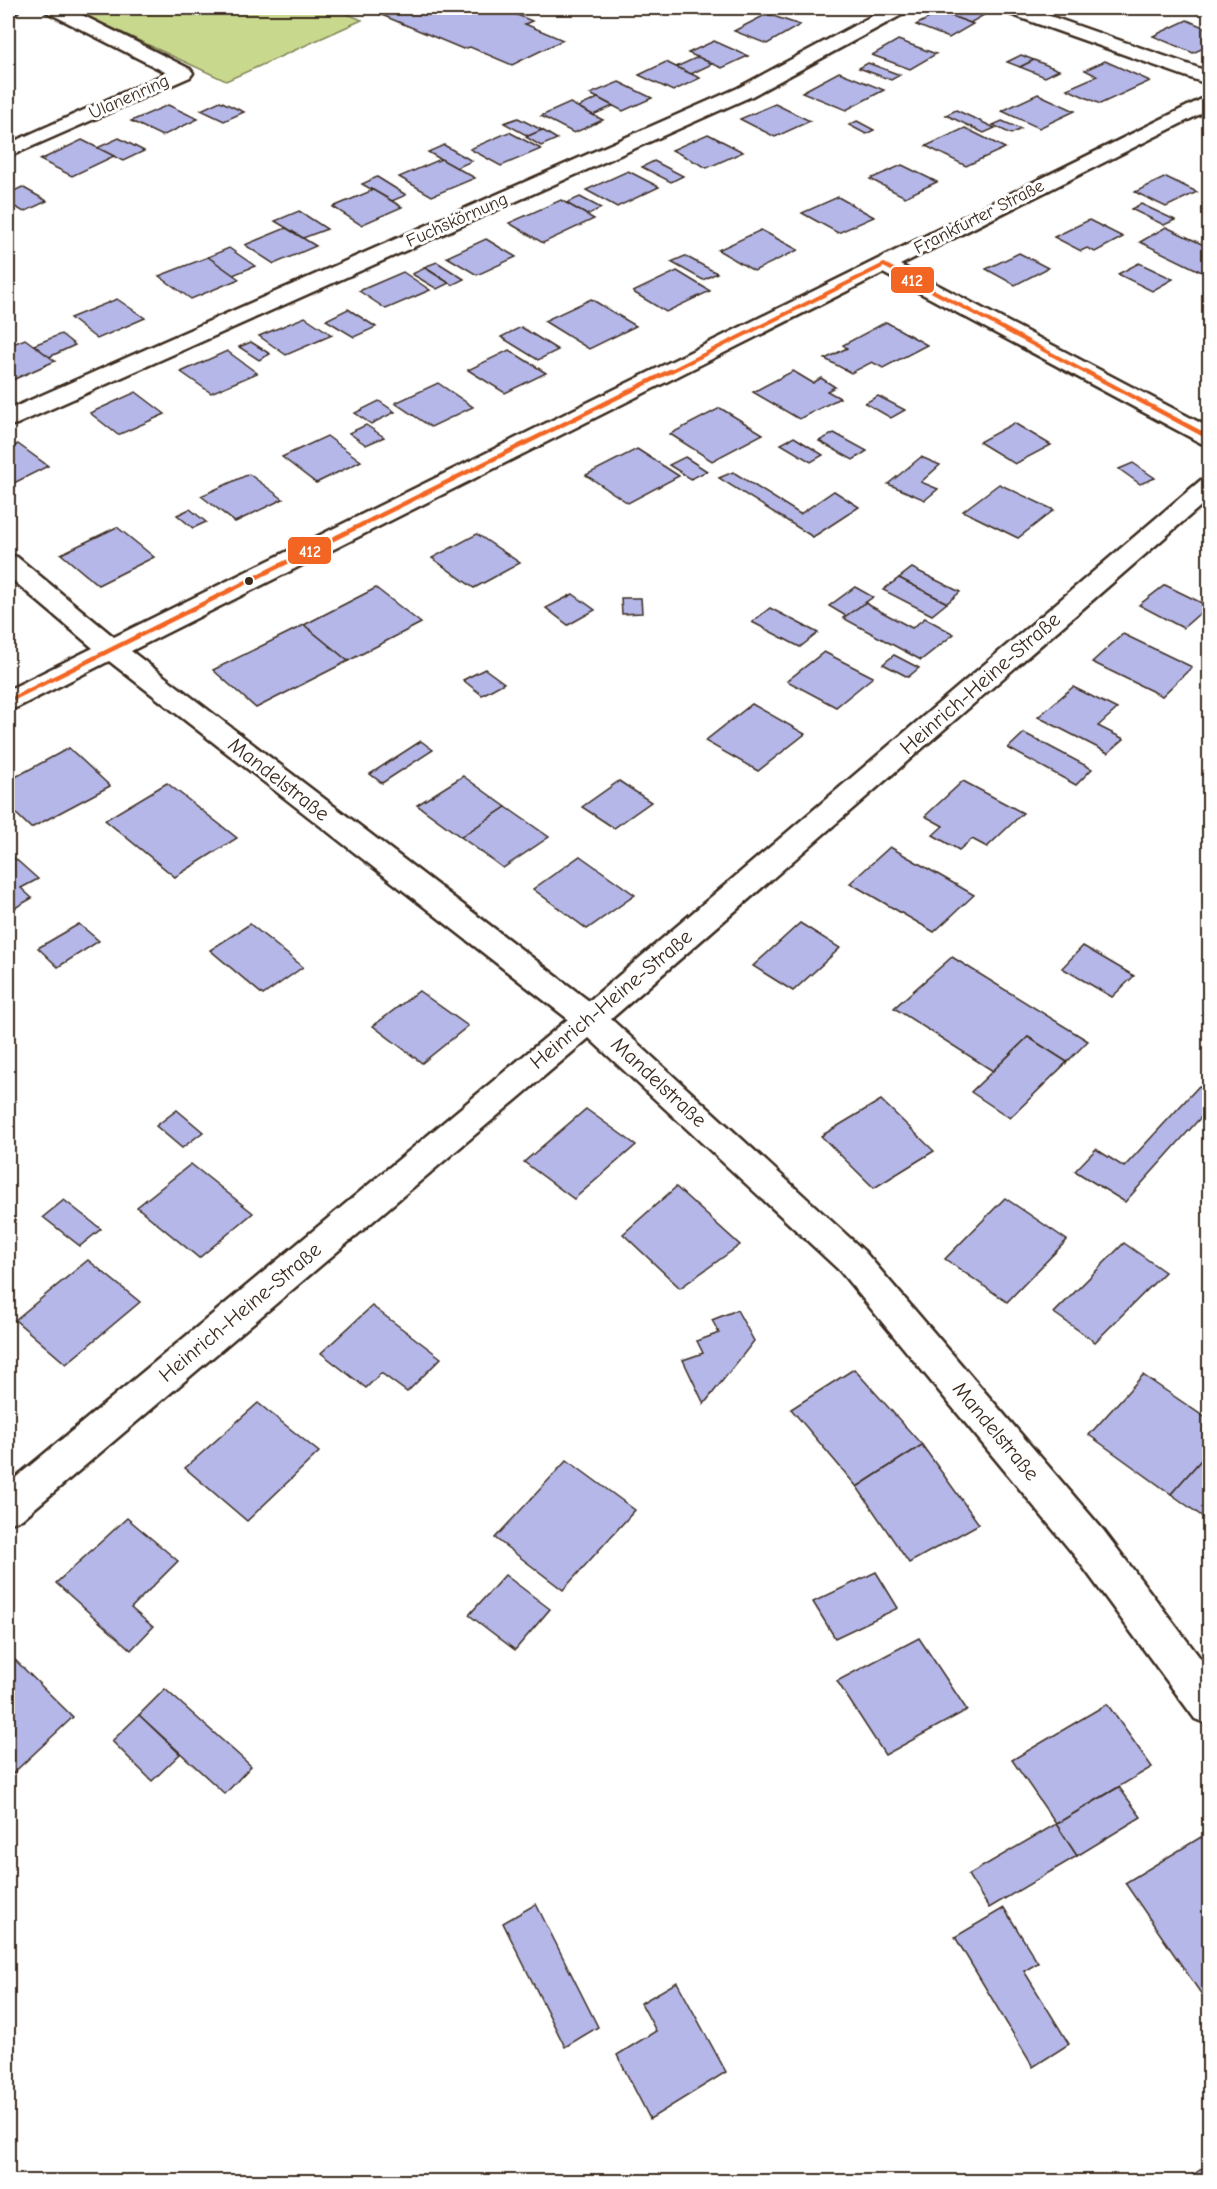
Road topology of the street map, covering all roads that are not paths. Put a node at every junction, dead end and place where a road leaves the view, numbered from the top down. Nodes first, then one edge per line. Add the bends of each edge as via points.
1 (54, 8) edge
2 (900, 8) edge
3 (1011, 8) edge
4 (1209, 79) edge
5 (1209, 101) edge
6 (8, 151) edge
7 (884, 266) junction
8 (8, 419) edge
9 (1209, 438) edge
10 (1209, 485) edge
11 (8, 563) edge
12 (111, 649) junction
13 (8, 701) edge
14 (590, 1019) junction
15 (8, 1506) edge
16 (1209, 1705) edge

1 - 6 street, Ulanenring via 183,73
2 - 8 street, Fuchskörnung via 745,92
3 - 4 street
5 - 7 street, Frankfurter Straße
7 - 9 street
7 - 12 street, Frankfurter Straße
10 - 14 street, Heinrich-Heine-Straße
11 - 12 street, Mandelstraße
12 - 13 street, Frankfurter Straße
12 - 14 street, Mandelstraße
14 - 15 street, Heinrich-Heine-Straße
14 - 16 street, Mandelstraße via 852,1261 1089,1543

